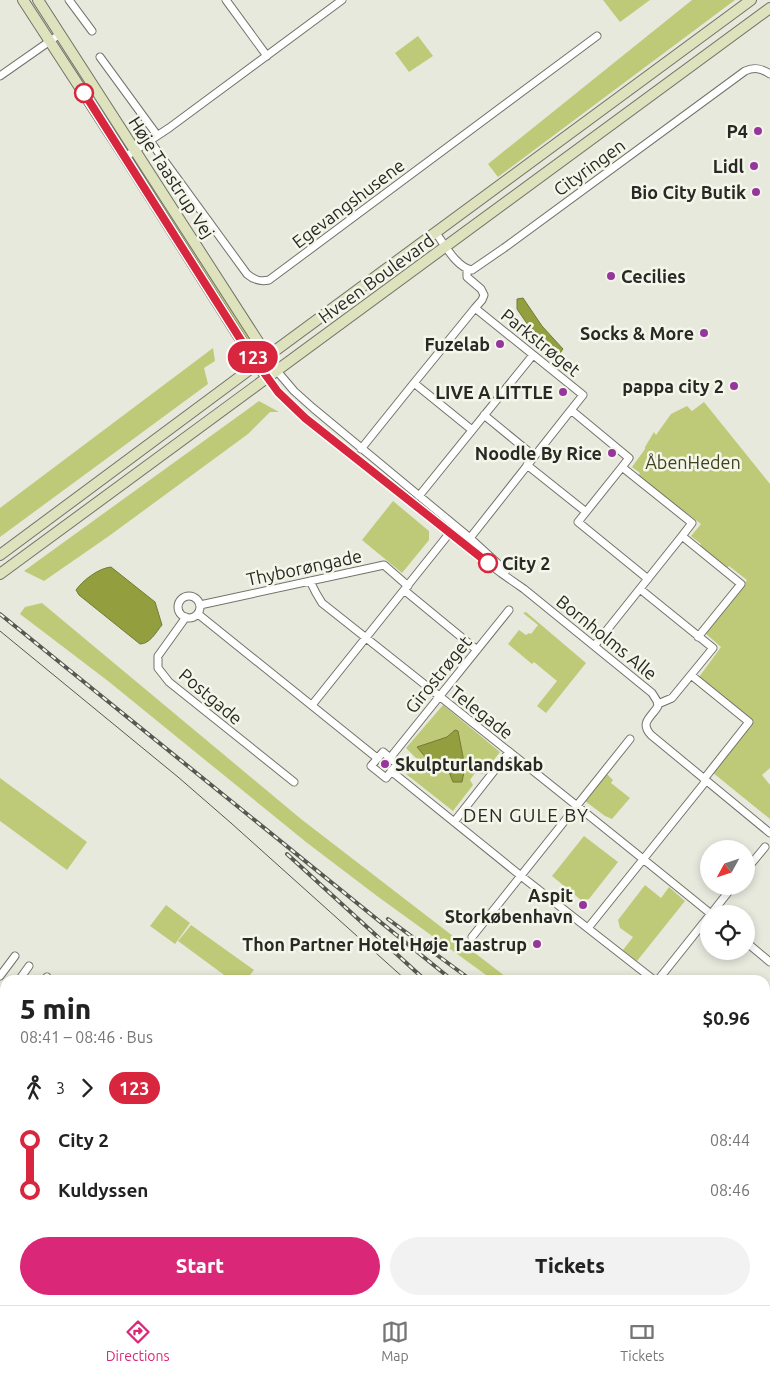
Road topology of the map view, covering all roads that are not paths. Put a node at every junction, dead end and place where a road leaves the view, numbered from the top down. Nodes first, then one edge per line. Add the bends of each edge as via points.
1 (23, 0) edge
2 (38, 0) edge
3 (69, 0) edge
4 (226, 0) edge
5 (342, 0) edge
6 (751, 0) edge
7 (770, 8) edge
8 (92, 31) dead end
9 (60, 34) junction
10 (597, 36) dead end
11 (50, 42) junction
12 (267, 56) junction
13 (100, 58) dead end
14 (770, 74) edge
15 (0, 76) edge
16 (157, 135) junction
17 (150, 141) junction
18 (135, 150) junction
19 (126, 157) junction
20 (436, 233) junction
21 (446, 247) junction
22 (467, 269) junction
23 (475, 308) junction
24 (533, 355) junction
25 (268, 356) junction
26 (257, 364) junction
27 (277, 371) junction
28 (268, 378) junction
29 (414, 383) junction
30 (571, 410) junction
31 (484, 415) junction
32 (472, 430) junction
33 (361, 449) junction
34 (534, 456) junction
35 (527, 465) junction
36 (622, 467) junction
37 (419, 496) junction
38 (586, 512) junction
39 (455, 526) junction
40 (450, 533) junction
41 (682, 536) junction
42 (470, 538) junction
43 (1, 555) edge
44 (0, 574) edge
45 (648, 578) junction
46 (310, 581) junction
47 (406, 588) junction
48 (524, 589) junction
49 (640, 589) junction
50 (200, 605) junction
51 (509, 610) dead end
52 (198, 614) junction
53 (186, 617) junction
54 (698, 637) junction
55 (366, 638) junction
56 (594, 645) junction
57 (477, 650) junction
58 (691, 675) junction
59 (439, 697) junction
60 (658, 704) junction
61 (312, 705) junction
62 (630, 739) dead end
63 (509, 752) junction
64 (377, 758) junction
65 (390, 758) junction
66 (391, 771) junction
67 (705, 780) junction
68 (294, 782) dead end
69 (577, 805) junction
70 (454, 822) junction
71 (770, 833) edge
72 (765, 846) dead end
73 (644, 859) junction
74 (755, 859) edge
75 (522, 876) junction
76 (726, 895) edge
77 (717, 905) edge
78 (700, 906) edge
79 (700, 926) edge
80 (588, 928) junction
81 (472, 937) dead end
82 (755, 950) edge
83 (14, 956) dead end
84 (770, 962) edge
85 (29, 966) dead end
86 (1, 975) edge
87 (23, 975) edge
88 (649, 975) edge
89 (660, 975) edge

1 - 11 street, Høje Taastrup Vej
2 - 9 street, Høje Taastrup Vej
3 - 8 street
4 - 12 street
5 - 12 street
6 - 20 street, Hveen Boulevard
7 - 21 street, Hveen Boulevard
9 - 11 street
9 - 18 street, Høje Taastrup Vej
10 - 17 street, Egevangshusene via 269,280 253,279 247,274
11 - 15 street
11 - 19 street, Høje Taastrup Vej
12 - 16 street
13 - 16 street
14 - 22 street, Cityringen via 754,68 745,71 484,262 472,270
16 - 17 street
17 - 18 street
18 - 19 street
18 - 25 street, Høje Taastrup Vej
19 - 26 street, Høje Taastrup Vej
20 - 21 street
20 - 25 street, Hveen Boulevard
21 - 22 street
21 - 27 street, Hveen Boulevard
22 - 23 street, Parkstrøget via 467,277 484,295
23 - 24 street, Parkstrøget
23 - 29 street
24 - 30 street, Parkstrøget via 583,395
24 - 31 street
25 - 26 street, Hveen Boulevard
25 - 27 street, Høje Taastrup Vej
26 - 28 street, Høje Taastrup Vej
26 - 43 street, Hveen Boulevard
27 - 28 street, Hveen Boulevard
27 - 33 street, Bornholms Alle via 294,391
28 - 40 street, Bornholms Alle via 305,418
28 - 44 street, Hveen Boulevard
29 - 32 street
29 - 33 street
30 - 34 street
30 - 36 street via 630,458
31 - 32 street
31 - 34 street
32 - 37 street
33 - 37 street, Bornholms Alle
34 - 35 street
35 - 38 street
35 - 42 street
36 - 38 street
36 - 41 street via 692,524
37 - 39 street, Bornholms Alle
38 - 45 street via 578,522
39 - 40 street
39 - 42 street, Bornholms Alle
40 - 47 street
40 - 48 street, Bornholms Alle
41 - 45 street
41 - 54 street via 741,584
42 - 48 street, Bornholms Alle
45 - 49 street
46 - 47 street, Thyborøngade via 384,565
46 - 50 street, Thyborøngade
46 - 55 street, Telegade via 322,603
47 - 55 street
47 - 57 street
48 - 56 street, Bornholms Alle
49 - 54 street
49 - 56 street
50 - 52 street
50 - 53 street via 193,596 182,599 179,610
51 - 57 street, Girostrøget
52 - 53 street
52 - 61 street
53 - 68 street, Postgade via 158,656 158,668 169,682
54 - 58 street via 713,648
55 - 59 street, Telegade
55 - 61 street
56 - 60 street, Bornholms Alle via 652,693
57 - 59 street, Girostrøget
58 - 60 street via 672,698
58 - 67 street via 749,722
59 - 63 street, Telegade
59 - 65 street, Girostrøget
60 - 67 street, Bornholms Alle via 646,723 648,732
61 - 64 street
62 - 69 street
63 - 69 street, Telegade
63 - 70 street
64 - 65 street via 382,752
64 - 66 street via 371,766 386,778
65 - 66 street via 397,764
66 - 70 street
67 - 71 street, Bornholms Alle
67 - 73 street
69 - 73 street, Telegade
69 - 75 street
70 - 75 street
72 - 74 street
73 - 78 street, Telegade
73 - 80 street
75 - 80 street
75 - 81 street
76 - 77 street
79 - 89 street
80 - 88 street
82 - 84 street
83 - 86 street
85 - 87 street

